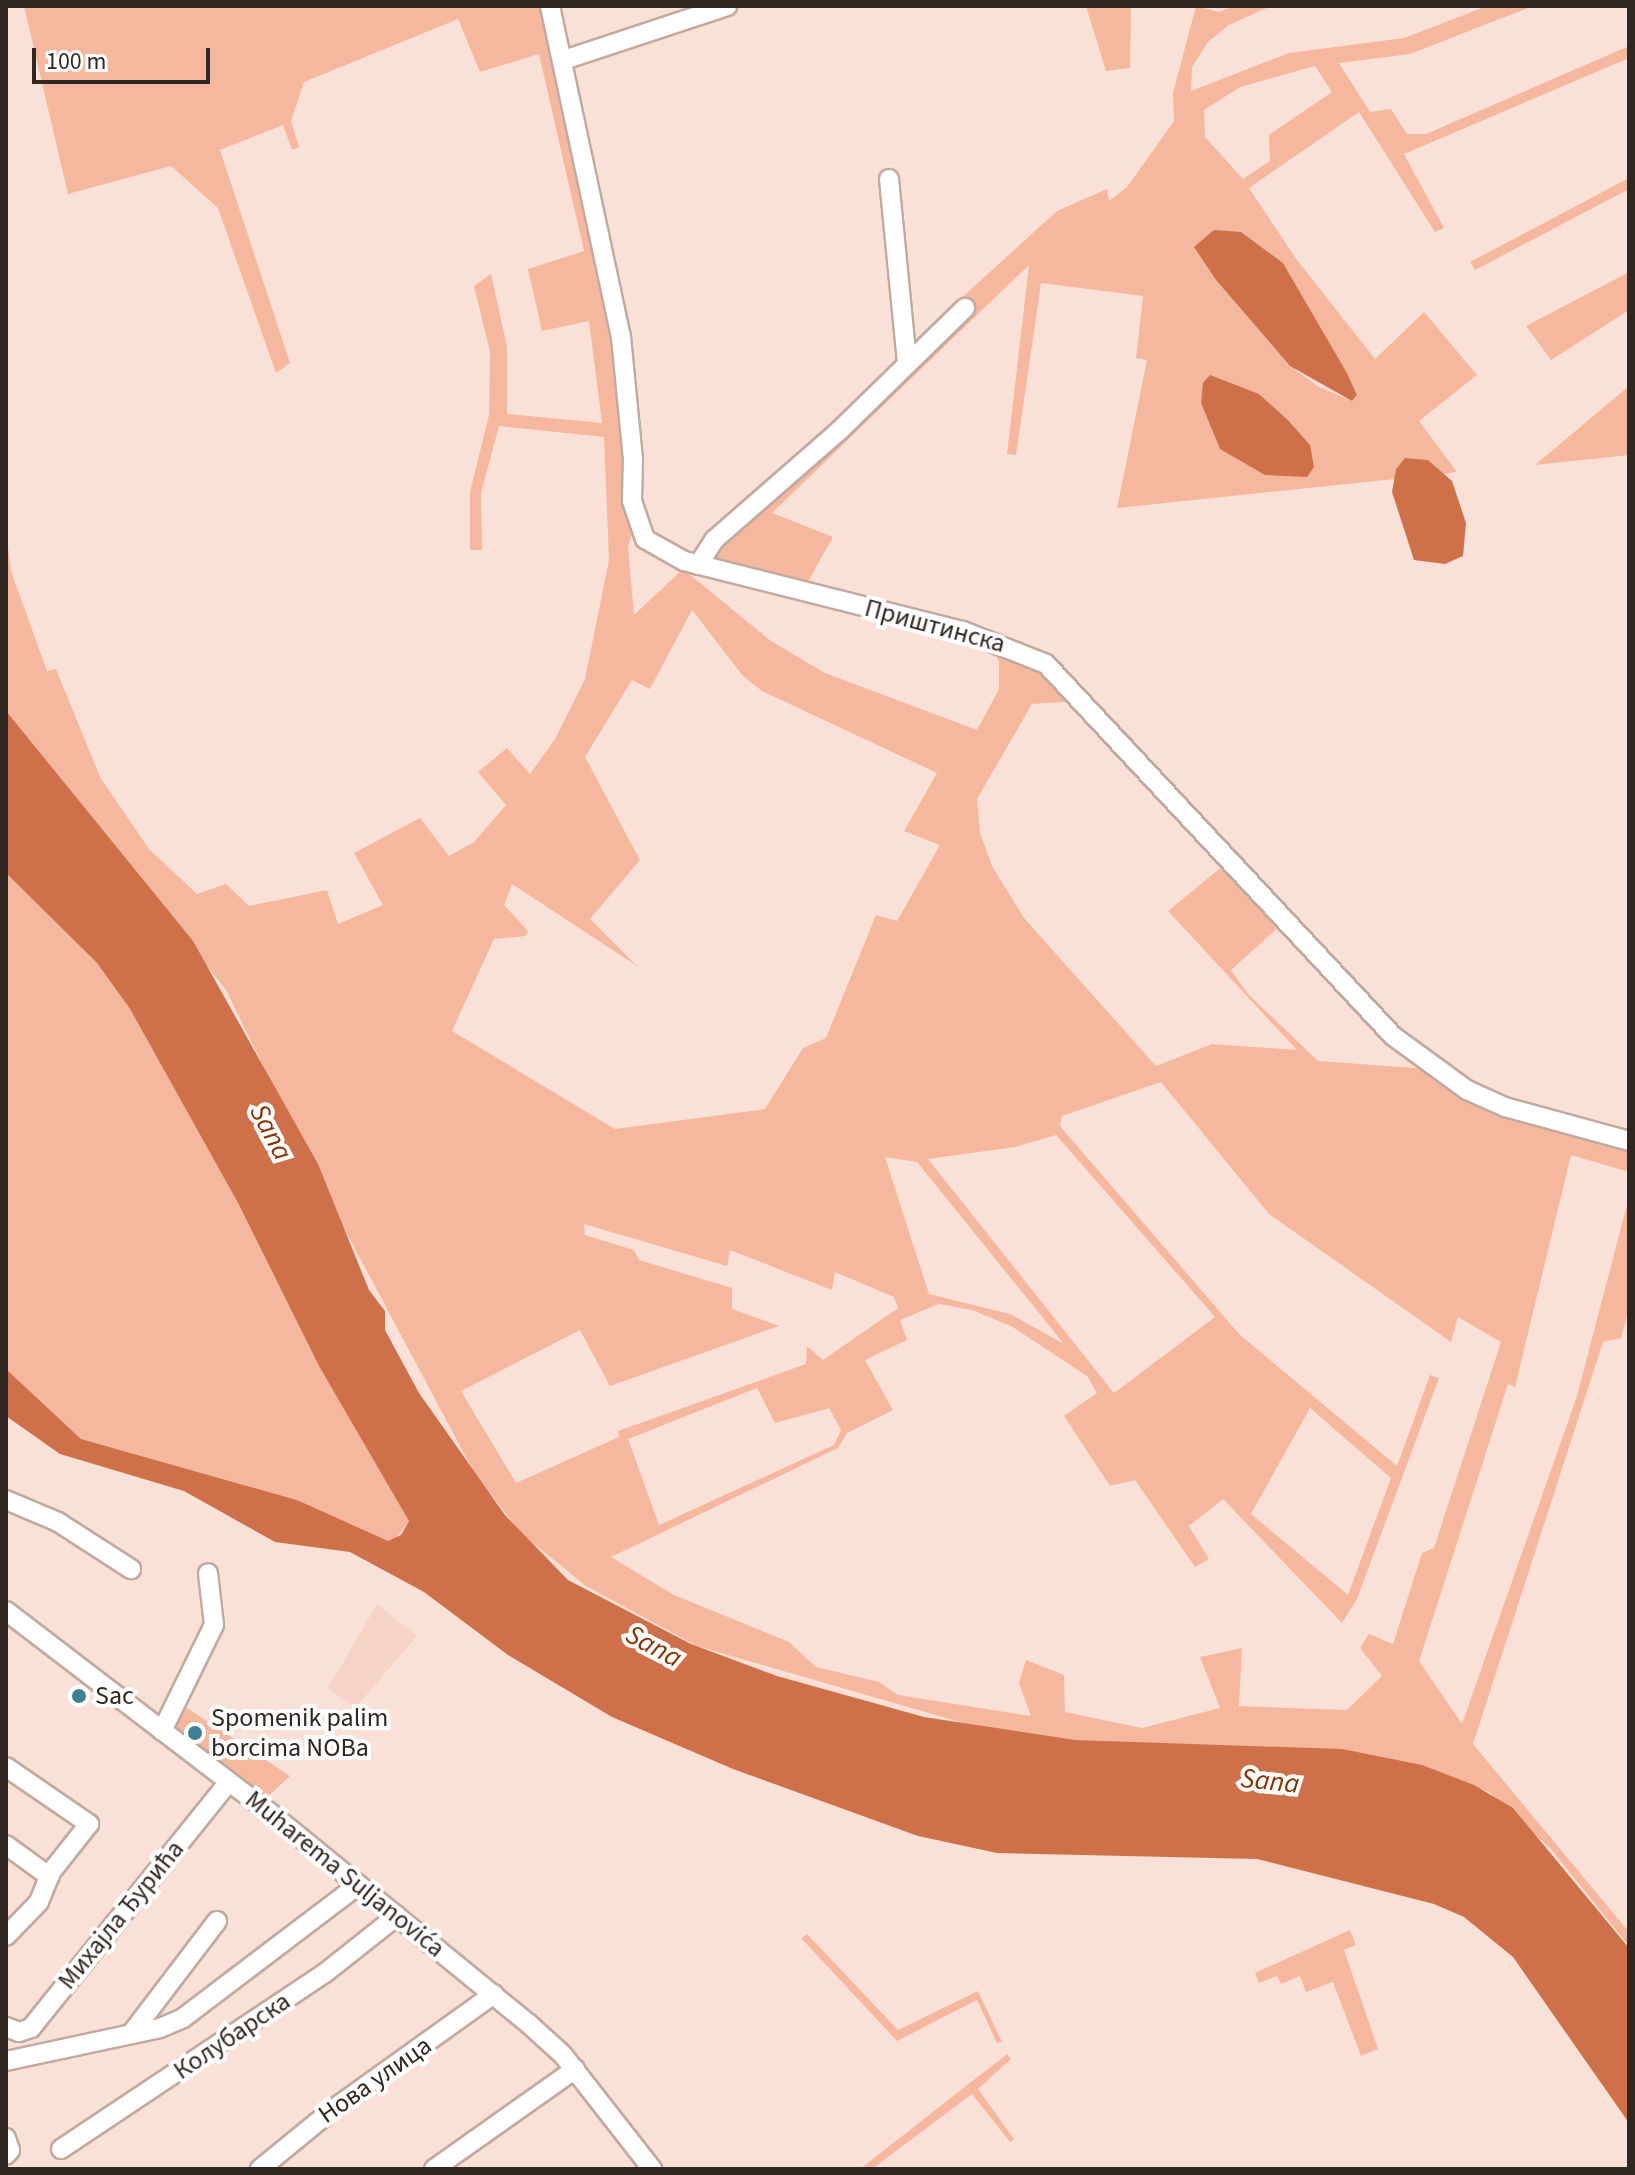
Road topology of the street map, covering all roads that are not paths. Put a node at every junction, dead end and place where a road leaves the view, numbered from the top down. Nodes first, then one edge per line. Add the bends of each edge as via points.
1 (550, 6) edge
2 (727, 6) edge
3 (564, 60) junction
4 (889, 179) dead end
5 (965, 308) dead end
6 (907, 364) junction
7 (698, 565) junction
8 (1629, 1141) edge
9 (6, 1500) edge
10 (131, 1569) dead end
11 (208, 1573) dead end
12 (6, 1611) edge
13 (162, 1731) junction
14 (6, 1767) edge
15 (229, 1782) junction
16 (6, 1845) edge
17 (50, 1877) junction
18 (358, 1885) junction
19 (397, 1916) junction
20 (217, 1921) dead end
21 (6, 1936) edge
22 (494, 1994) junction
23 (6, 2027) edge
24 (131, 2034) junction
25 (6, 2061) edge
26 (575, 2069) junction
27 (61, 2149) dead end
28 (260, 2169) edge
29 (434, 2169) edge
30 (652, 2169) edge

1 - 3 street, Приштинска
2 - 3 street
3 - 7 street, Приштинска via 621,337 636,523 654,547
4 - 6 street
5 - 6 street
6 - 7 street via 714,540
7 - 8 street, Приштинска via 963,631 1046,664 1324,967 1423,1060 1467,1090 1505,1107
9 - 10 street via 58,1522
11 - 13 street via 214,1625
12 - 13 street, Muharema Suljanovića
13 - 15 street, Muharema Suljanovića
14 - 17 street via 89,1824
15 - 18 street, Muharema Suljanovića
15 - 23 street, Михајла Ђурића via 31,2028 19,2032
16 - 17 street
17 - 21 street via 39,1902
18 - 19 street, Muharema Suljanovića
18 - 24 street via 183,2018
19 - 22 street, Muharema Suljanovića
19 - 27 street, Колубарска via 325,1973
20 - 24 street
22 - 26 street, Muharema Suljanovića
22 - 28 street, Нова улица via 332,2110
24 - 25 street
26 - 29 street
26 - 30 street, Muharema Suljanovića

